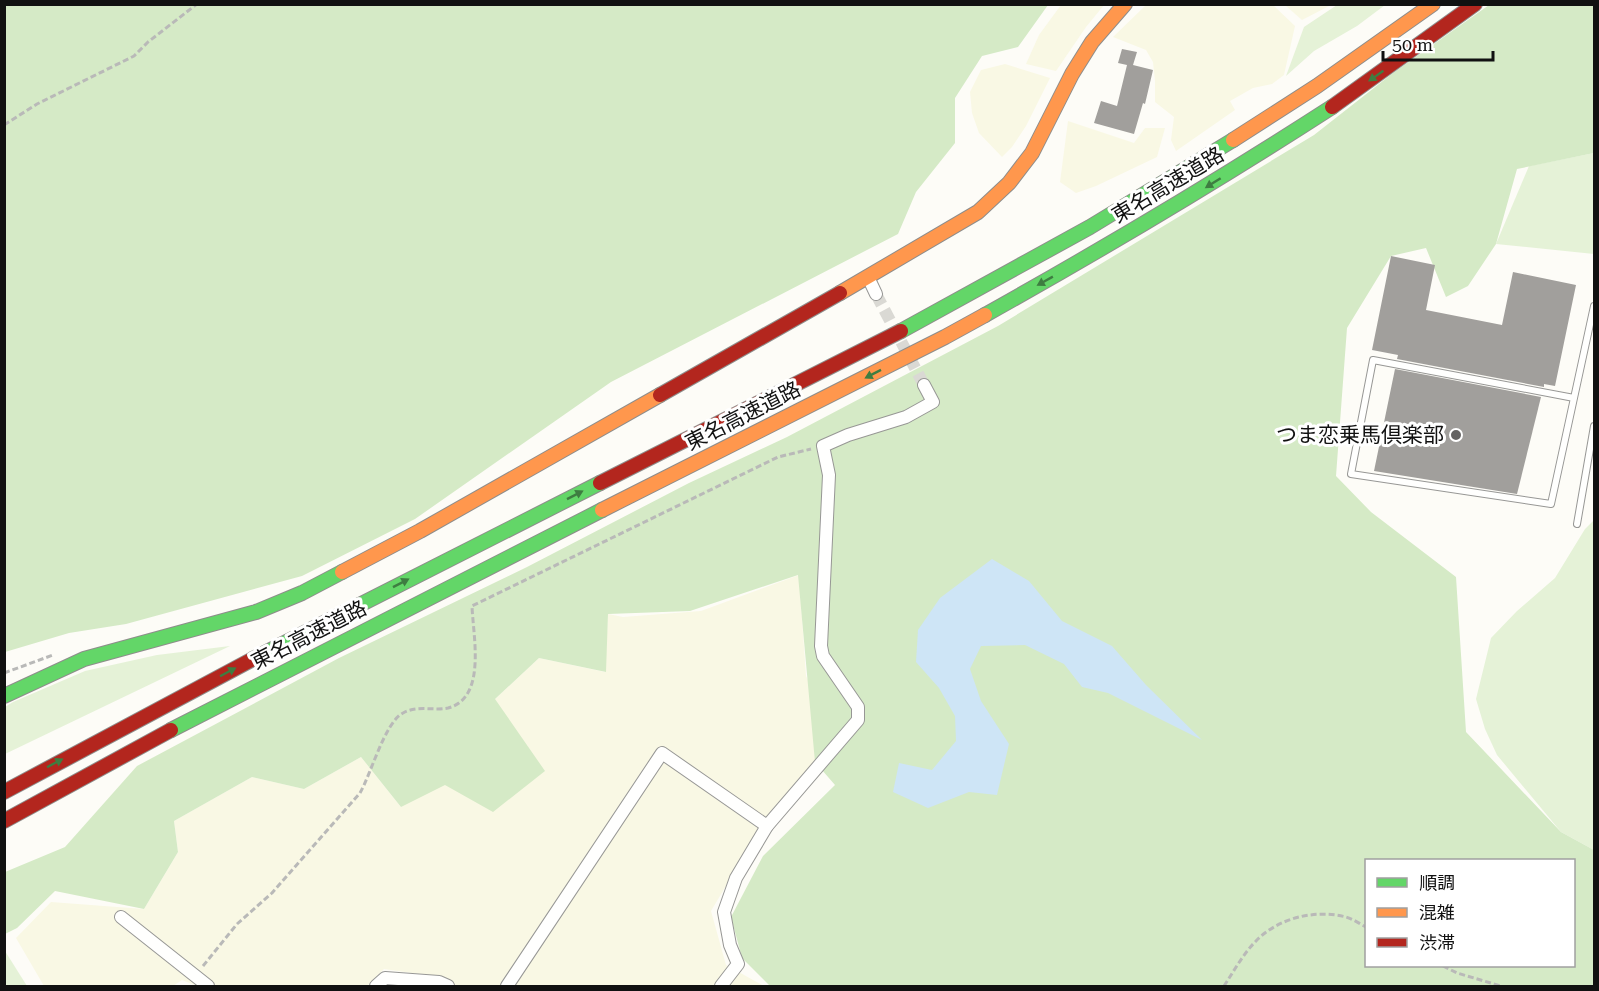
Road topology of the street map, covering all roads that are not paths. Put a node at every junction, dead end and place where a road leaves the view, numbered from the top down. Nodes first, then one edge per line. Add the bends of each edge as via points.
1 (1125, 4) edge
2 (1433, 4) edge
3 (1475, 4) edge
4 (868, 277) junction
5 (876, 294) tunnel mouth
6 (1594, 306) edge
7 (924, 385) tunnel mouth
8 (1574, 398) junction
9 (1594, 426) edge
10 (1577, 524) dead end
11 (4, 696) edge
12 (4, 792) edge
13 (4, 821) edge
14 (767, 826) junction
15 (121, 917) dead end
16 (208, 987) edge
17 (376, 987) edge
18 (448, 987) edge
19 (507, 987) edge
20 (721, 987) edge

1 - 4 main road via 1092,42 1032,153 1009,183 978,212
12 -> 2 main road, 東名高速道路 via 309,630 933,315 1197,163 1317,86
3 -> 13 main road, 東名高速道路 via 1332,107 1210,185 945,338 196,716
4 - 5 street
4 - 11 main road via 420,531 302,593 256,612 84,659
6 - 8 lane
7 - 14 street via 933,402 906,417 823,446 829,475 821,646 823,656 858,707 858,720
8 - 8 lane via 1551,504 1351,474 1373,360
9 - 10 lane
14 - 19 street via 662,753
14 - 20 street via 736,878 724,912 738,964
15 - 16 street
17 - 18 street via 385,978 439,982

